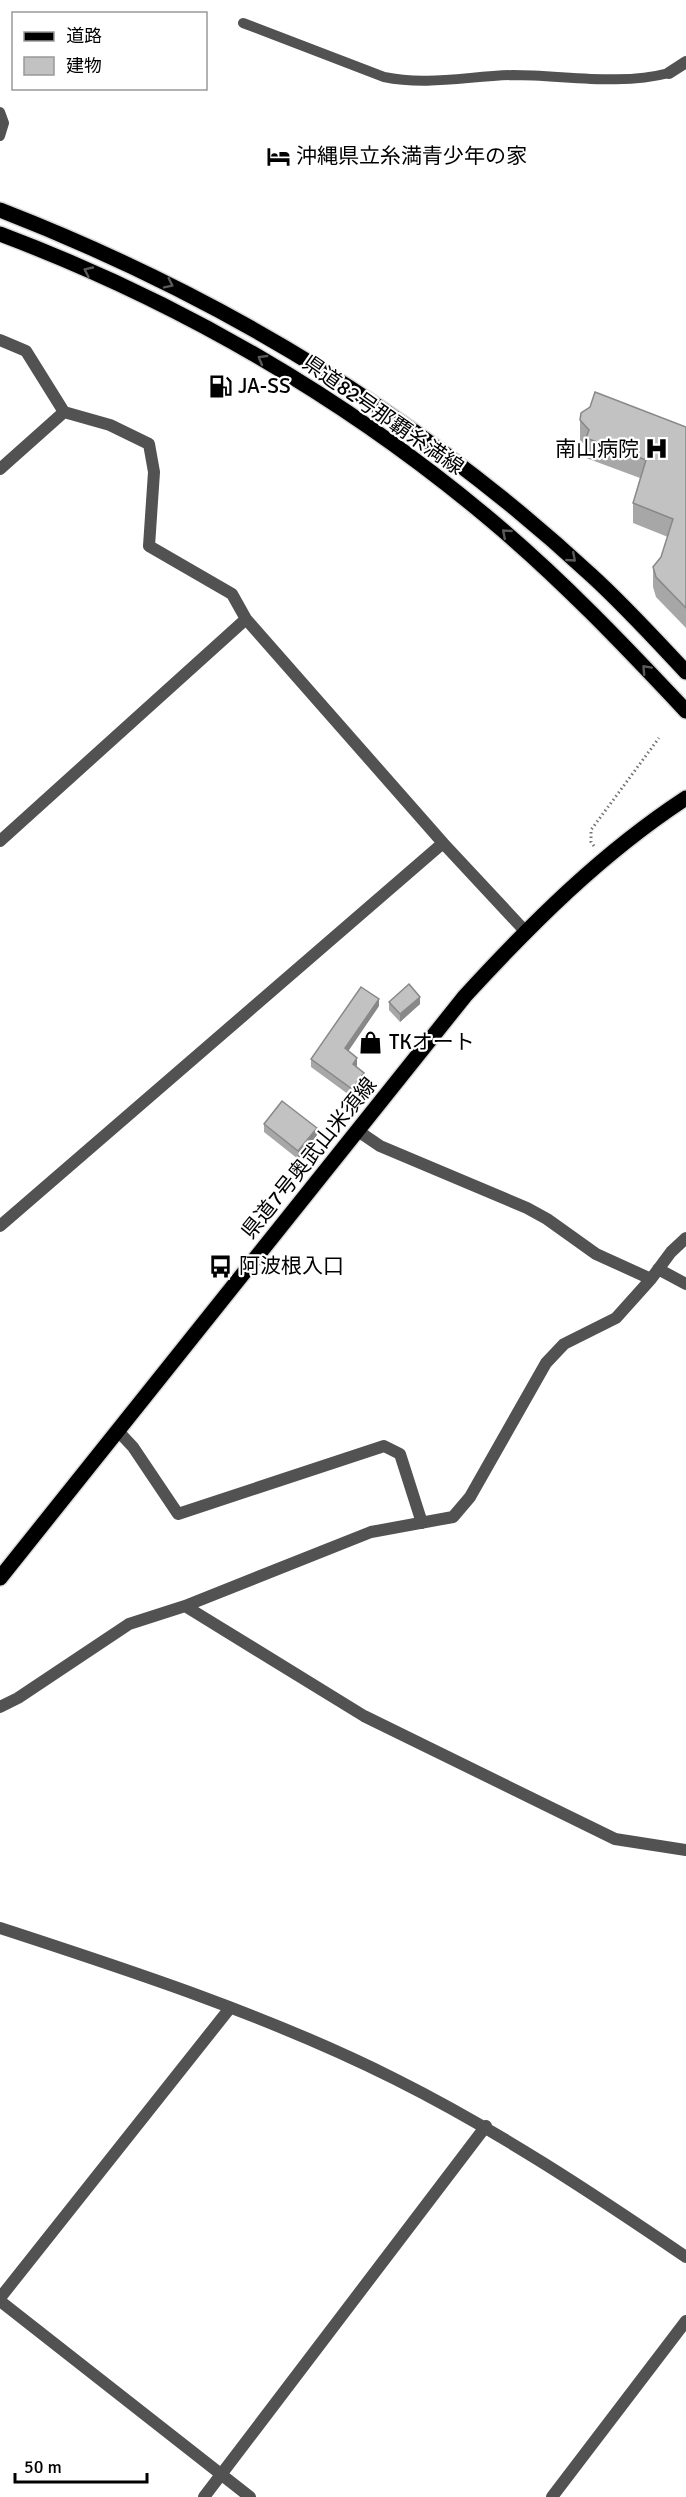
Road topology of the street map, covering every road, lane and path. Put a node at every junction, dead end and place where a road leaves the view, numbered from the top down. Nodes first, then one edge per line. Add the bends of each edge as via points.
1 (243, 23) dead end
2 (686, 62) edge
3 (669, 73) joint
4 (0, 112) edge
5 (0, 136) edge
6 (0, 210) edge
7 (0, 234) edge
8 (0, 340) edge
9 (64, 412) junction
10 (0, 470) edge
11 (246, 619) junction
12 (686, 672) edge
13 (686, 711) edge
14 (659, 738) dead end
15 (686, 798) edge
16 (0, 841) edge
17 (443, 843) junction
18 (603, 860) junction
19 (525, 932) junction
20 (358, 1131) junction
21 (0, 1226) edge
22 (686, 1238) edge
23 (654, 1274) junction
24 (686, 1284) edge
25 (118, 1431) junction
26 (422, 1523) junction
27 (0, 1578) edge
28 (185, 1606) junction
29 (0, 1707) edge
30 (686, 1850) edge
31 (0, 1928) edge
32 (230, 2008) junction
33 (486, 2126) junction
34 (686, 2257) edge
35 (0, 2299) edge
36 (686, 2320) edge
37 (222, 2475) junction
38 (204, 2497) edge
39 (250, 2497) edge
40 (552, 2497) edge

1 - 3 lane via 403,81 530,75 639,79
2 - 3 street
4 - 5 lane via 4,123
6 -> 12 main road, 県道82号那覇糸満線 via 83,244 213,306 348,385 507,502 591,575
13 -> 7 main road, 県道82号那覇糸満線 via 541,564 393,443 212,330
8 - 9 street via 26,351
9 - 10 street
9 - 11 street via 110,424 149,444 154,472 150,546 232,594
11 - 16 street
11 - 17 street
14 - 18 path via 591,830 591,842
15 - 18 main road, 県道7号奥武山米須線
17 - 19 street
17 - 21 street
18 - 19 main road, 県道7号奥武山米須線
19 - 20 main road, 県道7号奥武山米須線 via 465,996
20 - 23 street via 380,1146 526,1208 596,1254
20 - 25 main road, 県道7号奥武山米須線
22 - 23 street
23 - 24 street
23 - 26 street via 616,1318 573,1339 554,1354 531,1387 464,1507 453,1517
25 - 26 street via 178,1514 384,1446 400,1454
25 - 27 main road, 県道7号奥武山米須線
26 - 28 street via 371,1532
28 - 29 street via 121,1628
28 - 30 street via 364,1716 615,1839
31 - 32 street
32 - 33 street via 394,2078
32 - 35 street
33 - 34 street
33 - 37 street
35 - 37 street
36 - 40 street
37 - 38 street
37 - 39 street

